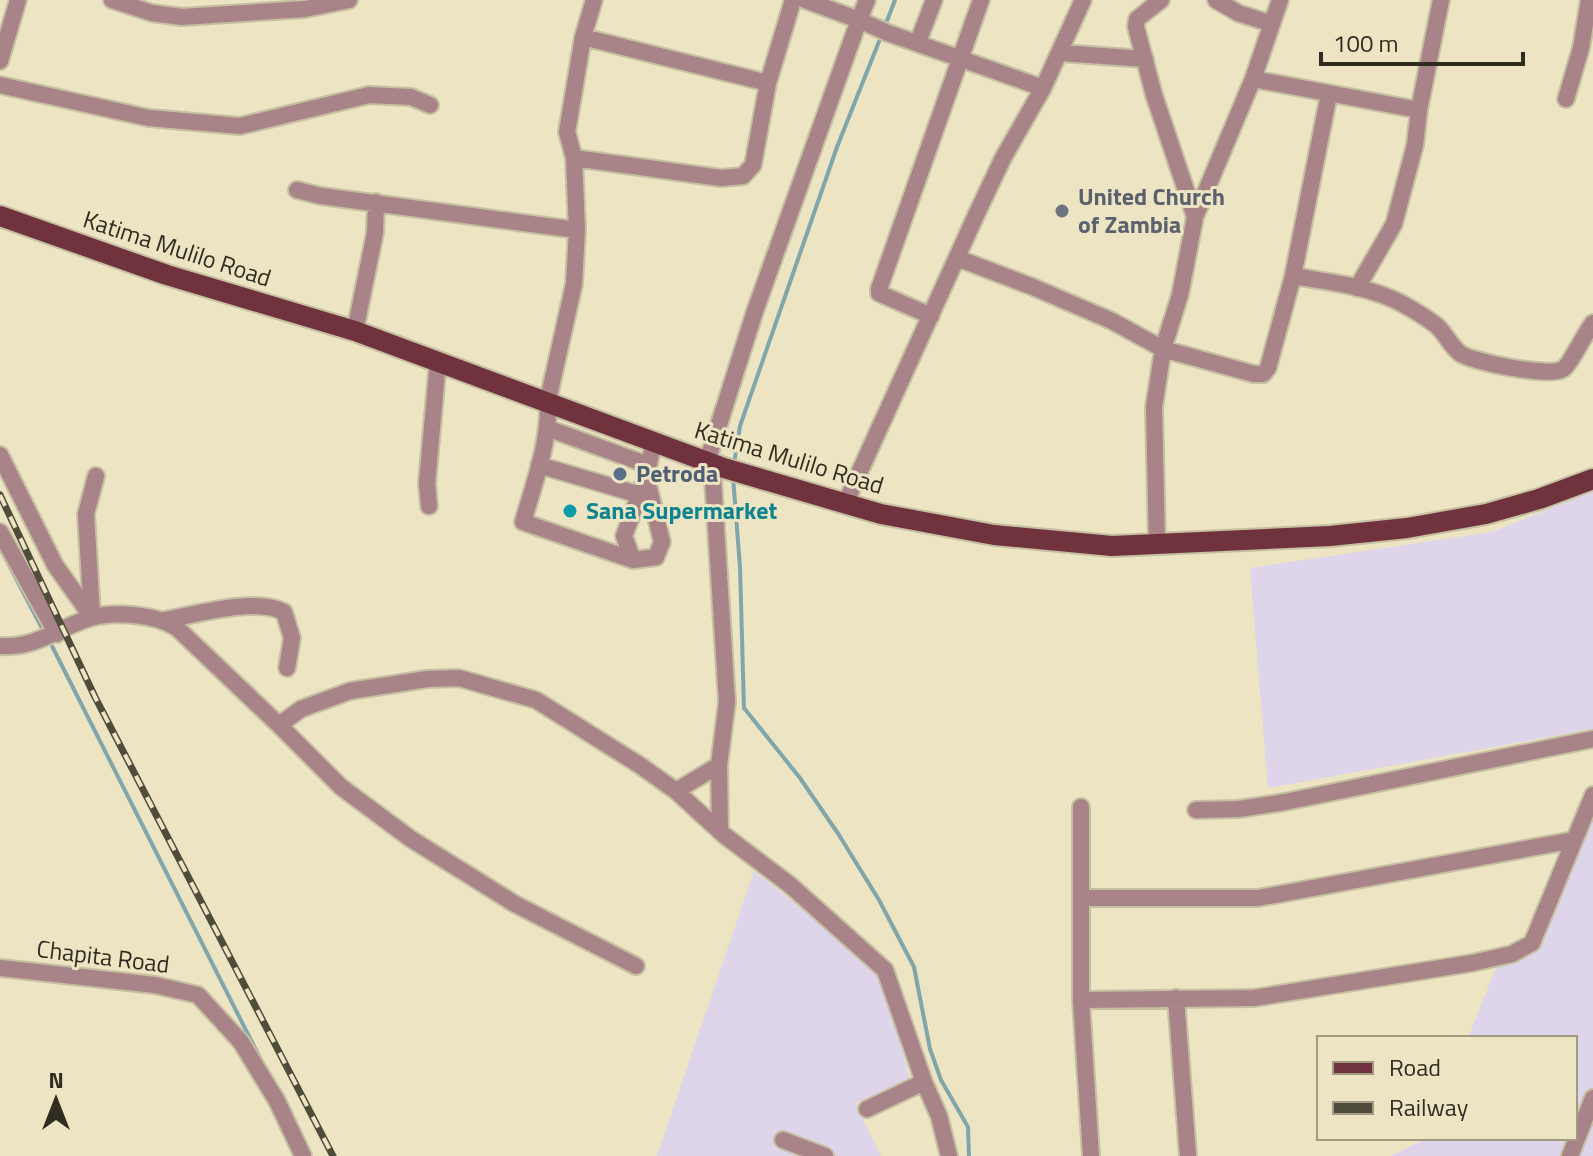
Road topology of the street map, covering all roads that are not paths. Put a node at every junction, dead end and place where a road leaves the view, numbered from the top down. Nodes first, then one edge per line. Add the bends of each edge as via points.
1 (18, 0) edge
2 (112, 0) edge
3 (349, 0) edge
4 (594, 0) edge
5 (793, 0) edge
6 (805, 0) edge
7 (867, 0) edge
8 (934, 0) edge
9 (981, 0) edge
10 (1083, 0) edge
11 (1161, 0) edge
12 (1216, 0) edge
13 (1280, 0) edge
14 (1441, 0) edge
15 (1589, 0) edge
16 (864, 22) junction
17 (1272, 24) junction
18 (583, 37) junction
19 (918, 42) junction
20 (1061, 53) junction
21 (960, 59) junction
22 (1145, 59) junction
23 (0, 61) edge
24 (1253, 79) junction
25 (768, 83) junction
26 (0, 85) edge
27 (1043, 88) junction
28 (1329, 94) junction
29 (1566, 99) dead end
30 (430, 105) dead end
31 (1419, 110) junction
32 (574, 158) junction
33 (297, 190) dead end
34 (376, 202) junction
35 (0, 216) edge
36 (1195, 217) junction
37 (577, 230) junction
38 (957, 258) junction
39 (1293, 276) junction
40 (1357, 288) junction
41 (931, 316) junction
42 (1593, 323) edge
43 (355, 331) junction
44 (1163, 349) junction
45 (438, 361) junction
46 (548, 400) junction
47 (547, 428) junction
48 (654, 442) junction
49 (0, 455) edge
50 (539, 465) junction
51 (721, 466) junction
52 (647, 470) junction
53 (96, 476) dead end
54 (1593, 479) edge
55 (644, 497) junction
56 (845, 504) junction
57 (429, 506) dead end
58 (0, 532) edge
59 (1157, 545) junction
60 (633, 560) junction
61 (92, 617) junction
62 (165, 620) junction
63 (57, 634) junction
64 (0, 646) edge
65 (287, 668) dead end
66 (279, 725) junction
67 (1593, 739) edge
68 (719, 765) junction
69 (676, 791) junction
70 (1593, 795) edge
71 (1081, 807) dead end
72 (1196, 810) dead end
73 (720, 831) junction
74 (1574, 840) junction
75 (1081, 898) junction
76 (636, 966) dead end
77 (0, 968) edge
78 (1176, 998) junction
79 (1081, 1000) junction
80 (924, 1082) junction
81 (1593, 1098) edge
82 (867, 1109) dead end
83 (1577, 1138) edge
84 (783, 1140) dead end
85 (303, 1156) edge
86 (825, 1156) edge
87 (949, 1156) edge
88 (1091, 1156) edge
89 (1188, 1156) edge

1 - 23 street
2 - 3 street via 182,17 305,9
4 - 18 street
5 - 25 street
6 - 16 street
7 - 16 street
8 - 19 street
9 - 21 street
10 - 20 street
11 - 22 street via 1137,19
12 - 17 street
13 - 17 street
14 - 31 street
15 - 29 street
16 - 19 street
16 - 51 street via 755,311
17 - 24 street
18 - 25 street
18 - 32 street via 567,132
19 - 21 street
20 - 22 street
20 - 27 street
21 - 27 street
21 - 41 street via 879,289
22 - 36 street
24 - 28 street
24 - 36 street
25 - 32 street via 753,165 743,176 721,178
26 - 30 street via 149,118 240,126 369,95 411,97
27 - 38 street via 1003,158
28 - 31 street
28 - 39 street
31 - 40 street via 1394,224
32 - 37 street
33 - 34 street
34 - 37 street
34 - 43 street
35 - 43 main road, Katima Mulilo Road via 152,270
36 - 44 street
37 - 46 street via 574,284
38 - 41 street
38 - 44 street via 1099,315
39 - 40 street
39 - 44 street via 1263,374
40 - 42 street via 1399,302 1438,327 1462,354 1524,369 1566,368
41 - 56 street
43 - 45 main road, Katima Mulilo Road
44 - 59 street via 1154,407
45 - 46 main road, Katima Mulilo Road
45 - 57 street
46 - 47 street
46 - 48 main road, Katima Mulilo Road
47 - 50 street
47 - 52 street
48 - 51 main road, Katima Mulilo Road
48 - 52 street
49 - 61 street via 55,565
50 - 55 street
50 - 60 street via 523,522
51 - 56 main road, Katima Mulilo Road
51 - 68 street via 727,702
52 - 55 street
53 - 61 street via 86,514
54 - 59 main road, Katima Mulilo Road via 1486,514 1407,528
55 - 60 street via 624,536
55 - 60 street via 662,542 656,557
56 - 59 main road, Katima Mulilo Road via 994,535
58 - 63 street
61 - 62 street via 147,615
61 - 63 street
62 - 65 street via 271,606 284,612 292,638
62 - 66 street
63 - 64 street via 40,642
66 - 69 street via 301,709 350,691 459,678 536,700
66 - 76 street via 341,787 411,839 515,904
67 - 72 street via 1285,802
68 - 69 street
68 - 73 street
69 - 73 street
70 - 74 street
71 - 75 street
73 - 80 street via 885,970
74 - 75 street via 1258,898
74 - 78 street via 1532,943 1512,954 1254,998
75 - 79 street
77 - 85 street, Chapita Road via 155,985 198,995 241,1042
78 - 79 street
78 - 89 street
79 - 88 street
80 - 82 street
80 - 87 street
81 - 83 street
84 - 86 street

